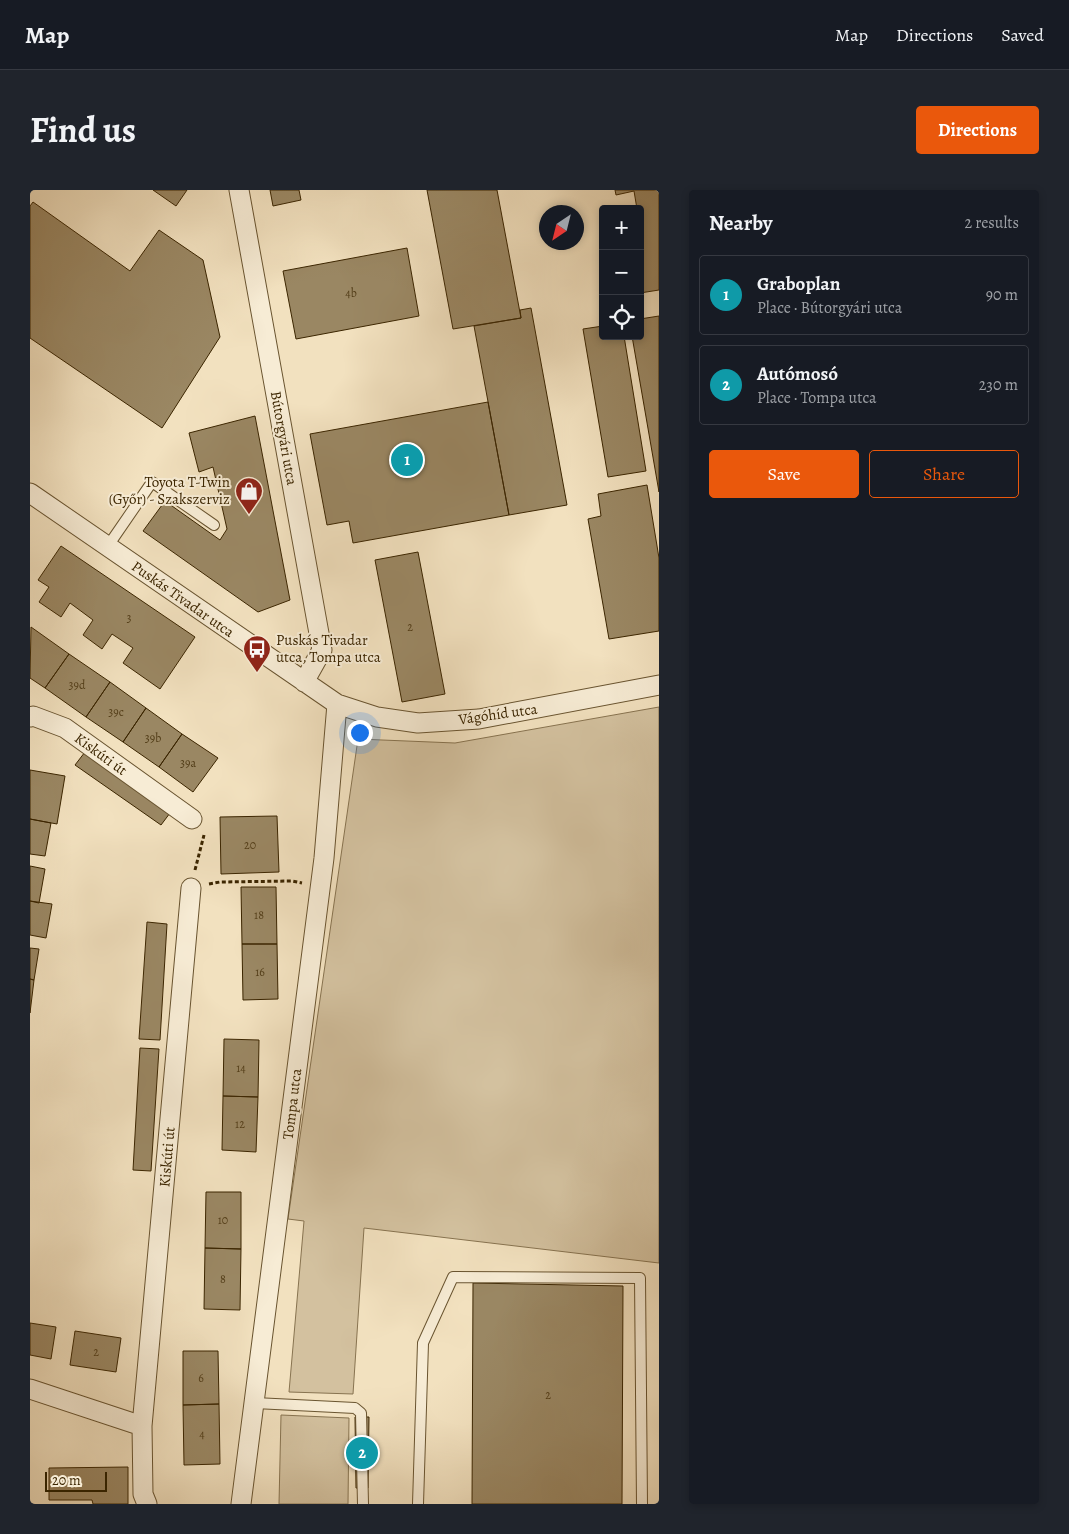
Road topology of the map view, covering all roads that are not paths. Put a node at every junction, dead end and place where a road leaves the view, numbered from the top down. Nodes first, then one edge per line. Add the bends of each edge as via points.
1 (239, 190) edge
2 (30, 493) edge
3 (214, 524) dead end
4 (108, 546) junction
5 (304, 682) junction
6 (659, 685) edge
7 (337, 704) junction
8 (30, 717) edge
9 (192, 819) road end
10 (191, 888) road end
11 (30, 1389) edge
12 (254, 1403) junction
13 (142, 1426) junction
14 (147, 1504) edge
15 (241, 1504) edge
16 (363, 1504) edge
17 (418, 1504) edge
18 (642, 1504) edge

1 - 5 street, Bútorgyári utca via 322,650
2 - 4 street, Puskás Tivadar utca
3 - 4 lane via 152,482
4 - 5 street, Puskás Tivadar utca
5 - 7 street, Puskás Tivadar utca
6 - 7 street, Vágóhíd utca via 479,719 418,722 377,717
7 - 12 street, Tompa utca via 320,886
8 - 9 street, Kiskúti út via 65,728
10 - 13 street, Kiskúti út
11 - 13 street
12 - 15 street, Tompa utca
12 - 16 lane via 355,1408 361,1413
13 - 14 street, Kiskúti út via 143,1494
17 - 18 lane via 423,1343 453,1277 640,1278

